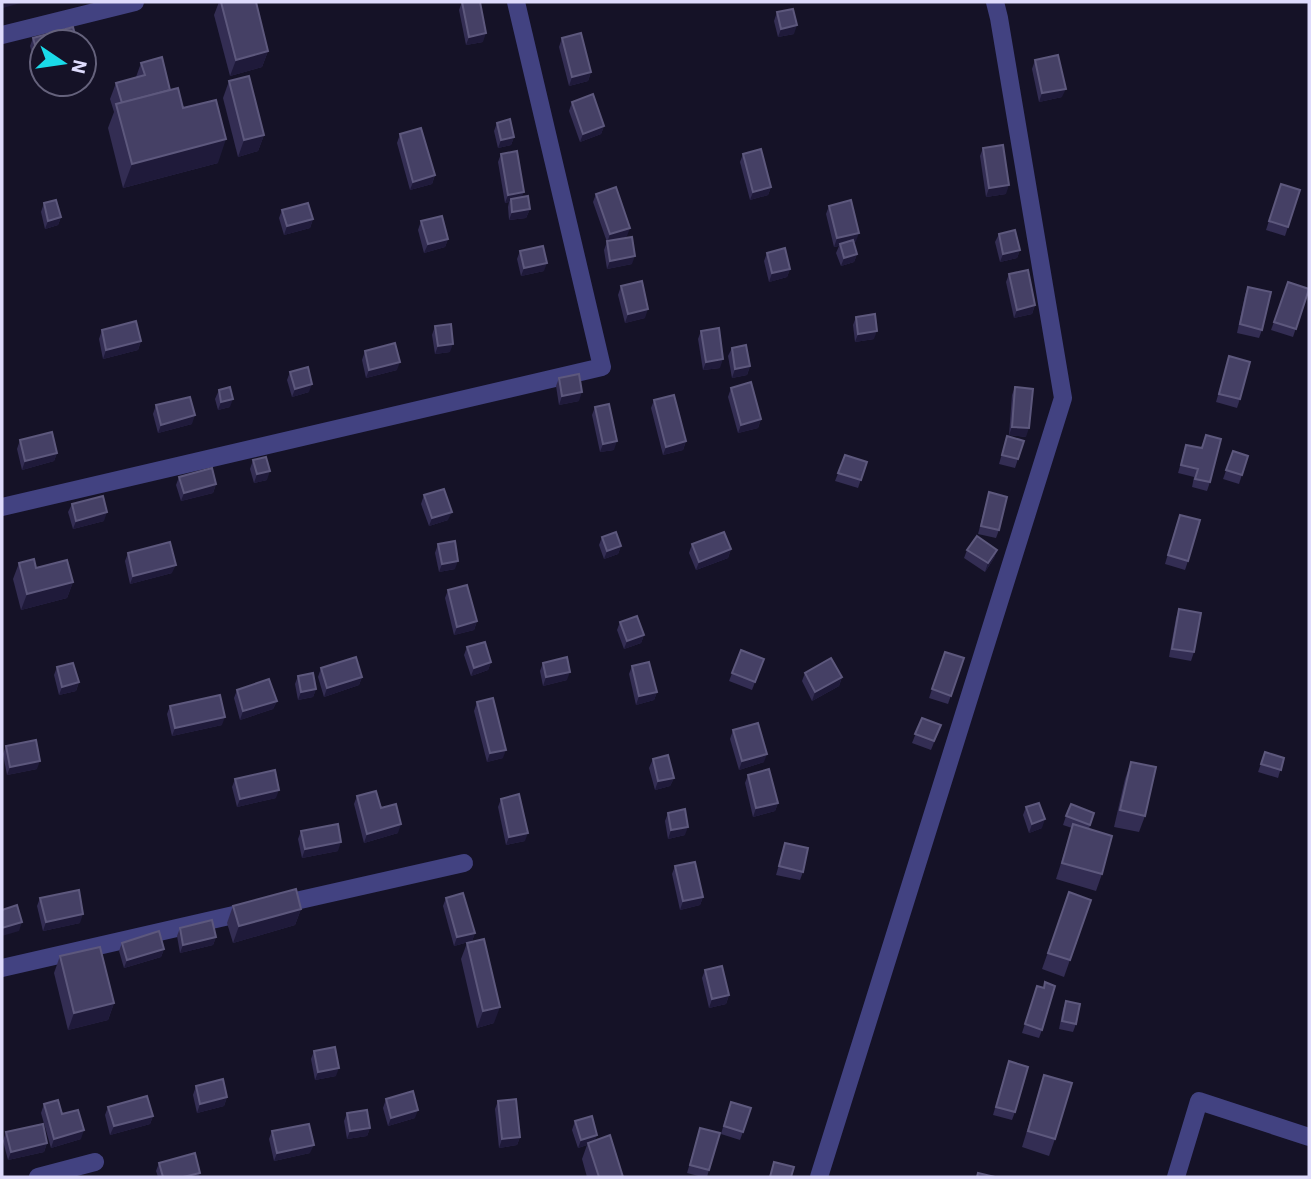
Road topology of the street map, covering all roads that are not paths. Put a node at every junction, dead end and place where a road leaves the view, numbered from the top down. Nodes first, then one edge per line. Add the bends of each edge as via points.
1 (135, 2) edge
2 (516, 2) edge
3 (995, 2) edge
4 (2, 35) edge
5 (2, 507) edge
6 (464, 863) dead end
7 (2, 968) edge
8 (1309, 1137) edge
9 (95, 1162) dead end
10 (38, 1177) edge
11 (819, 1177) edge
12 (1176, 1177) edge

1 - 4 street
2 - 5 street via 602,367
3 - 11 street via 1063,398
6 - 7 street
8 - 12 street via 1199,1101
9 - 10 street

